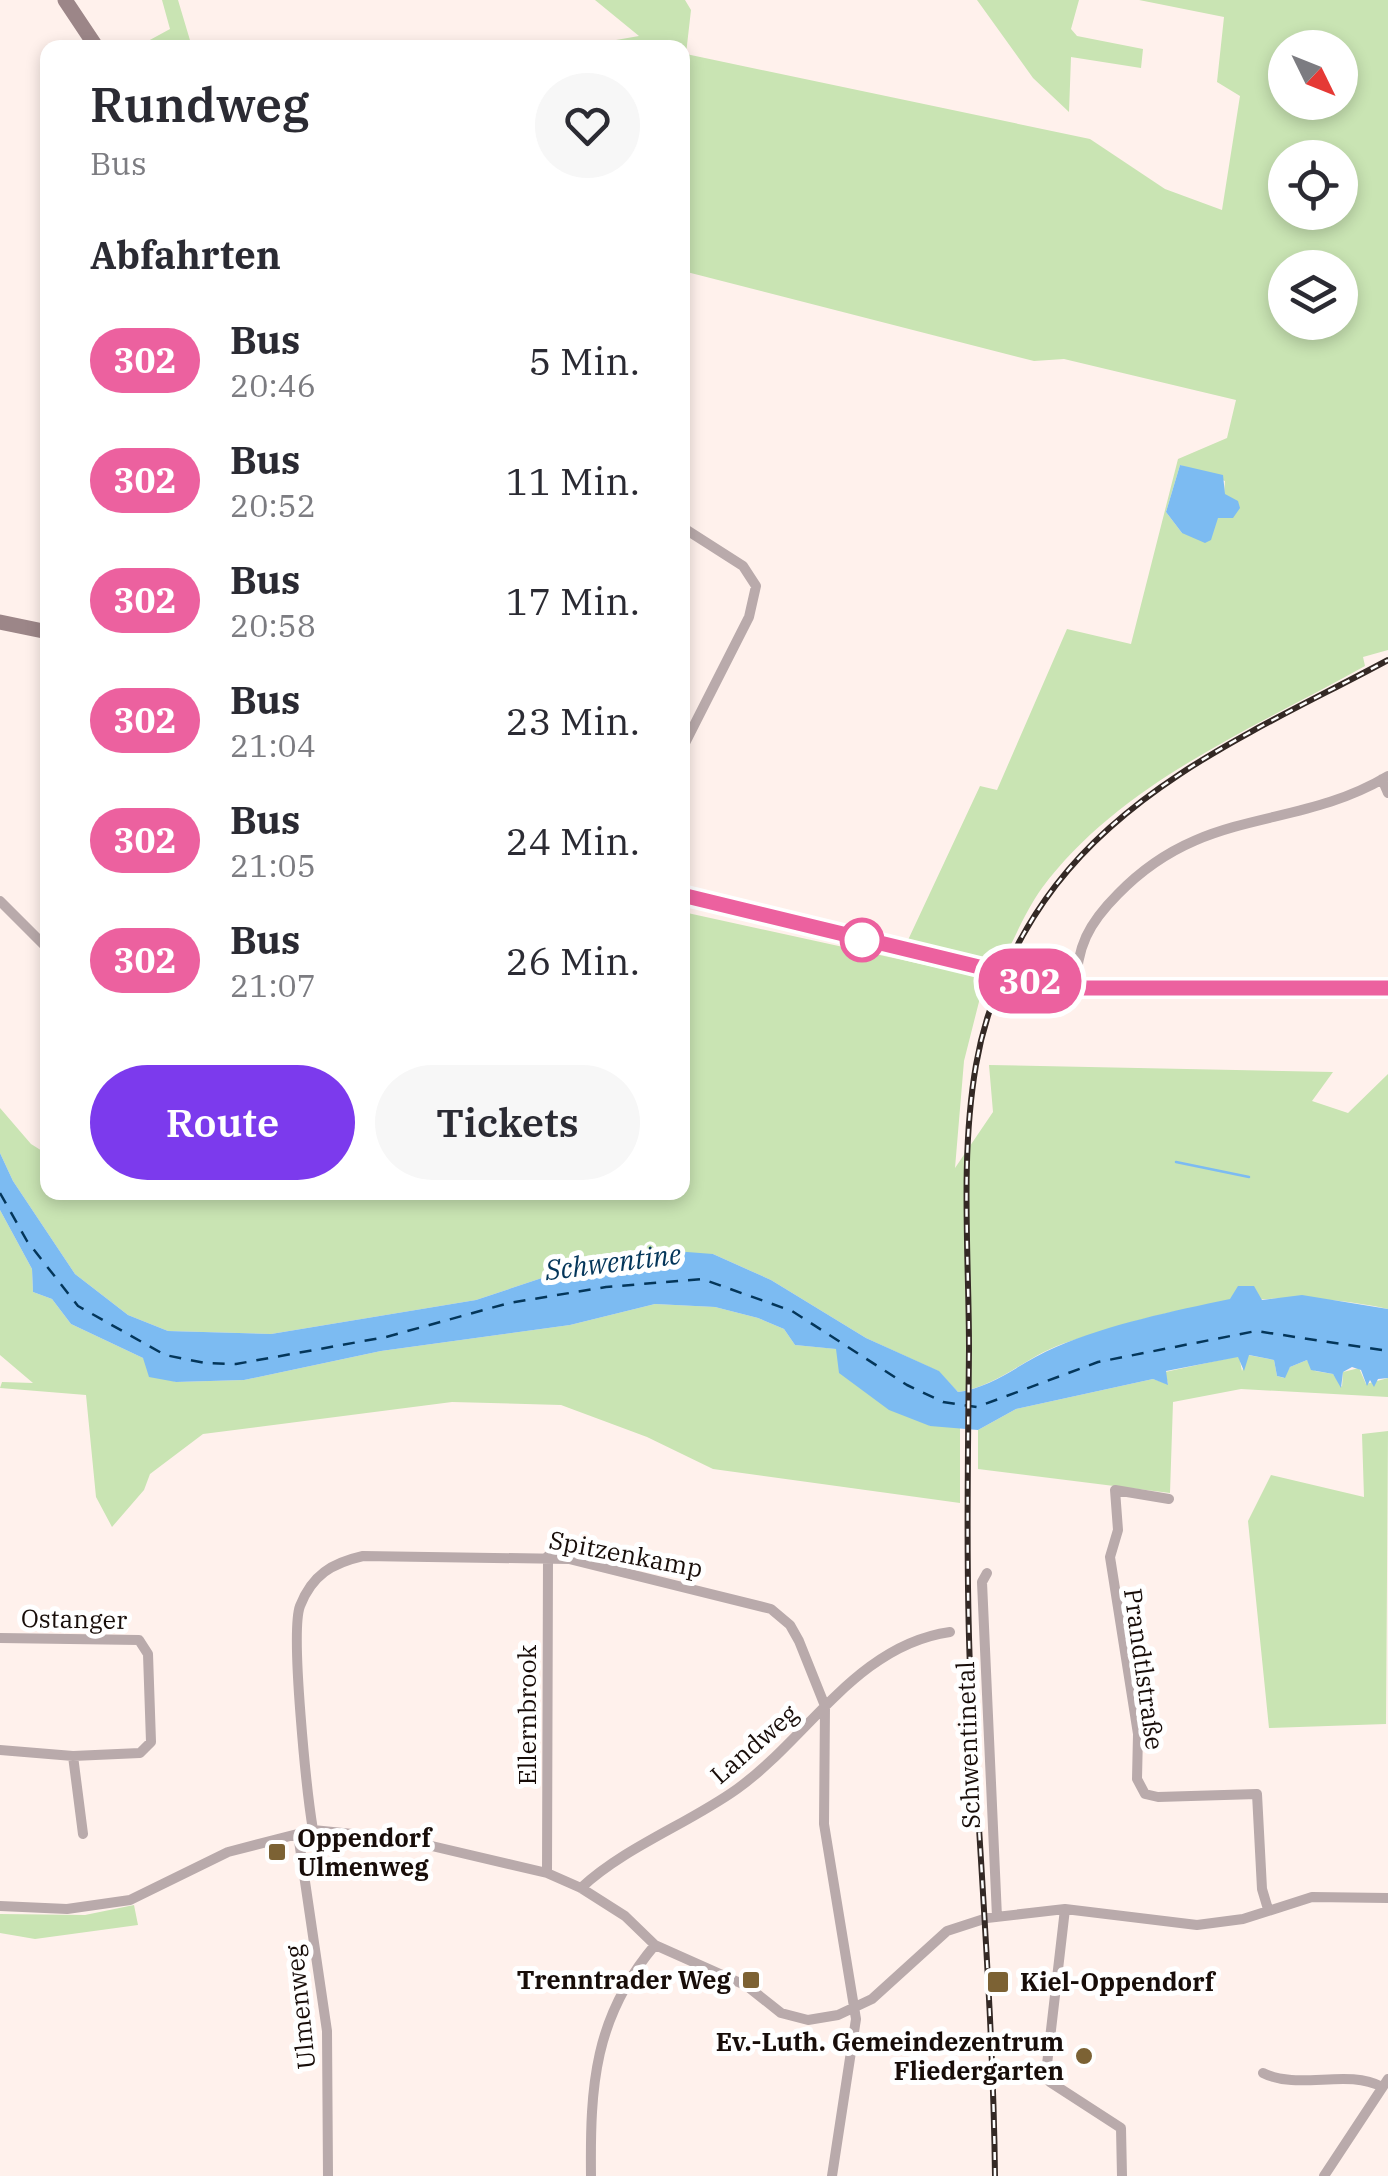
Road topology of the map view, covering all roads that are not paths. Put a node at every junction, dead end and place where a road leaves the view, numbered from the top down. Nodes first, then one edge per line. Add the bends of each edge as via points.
1 (65, 0) edge
2 (92, 40) edge
3 (690, 532) edge
4 (0, 622) edge
5 (40, 630) edge
6 (690, 733) edge
7 (1385, 778) edge
8 (1388, 793) edge
9 (690, 897) edge
10 (0, 901) edge
11 (40, 940) edge
12 (1388, 988) edge
13 (1076, 989) junction
14 (1169, 1499) dead end
15 (548, 1556) junction
16 (987, 1573) dead end
17 (950, 1632) dead end
18 (0, 1638) edge
19 (825, 1706) junction
20 (0, 1750) edge
21 (72, 1756) junction
22 (313, 1830) junction
23 (83, 1834) dead end
24 (298, 1834) junction
25 (547, 1874) junction
26 (581, 1888) junction
27 (1388, 1898) edge
28 (0, 1906) edge
29 (1268, 1909) junction
30 (1062, 1910) junction
31 (997, 1917) junction
32 (654, 1945) junction
33 (854, 2008) junction
34 (1263, 2072) dead end
35 (1385, 2083) edge
36 (328, 2176) edge
37 (591, 2176) edge
38 (832, 2176) edge
39 (1122, 2176) edge
40 (1324, 2176) edge

1 - 2 main road
3 - 6 street via 743,566 756,586 749,617
4 - 5 main road
7 - 8 street
7 - 13 street via 1175,846 1096,916 1078,953
9 - 13 main road
10 - 11 street
12 - 13 main road
14 - 29 street, Prandtlstraße via 1115,1490 1118,1530 1110,1557 1138,1734 1137,1779 1145,1794 1158,1797 1257,1794
15 - 19 street, Spitzenkamp via 772,1609 799,1641
15 - 22 street, Spitzenkamp via 363,1556 319,1574 296,1626
15 - 25 street, Ellernbrook
16 - 31 street, Schwentinetal via 982,1582
17 - 19 street, Landweg via 900,1648
18 - 21 street, Ostanger via 139,1640 148,1654 147,1748
19 - 26 street, Landweg via 741,1786
19 - 33 street, Spitzenkamp via 824,1824
20 - 21 street, Ostanger
21 - 23 street
22 - 24 street
22 - 25 street via 402,1839
24 - 28 street via 228,1852 130,1900 66,1909
24 - 36 street, Ulmenweg via 327,2031
25 - 26 street
26 - 32 street via 626,1916
27 - 29 street via 1312,1897
29 - 30 street via 1197,1925
30 - 31 street
30 - 39 street via 1046,2073 1121,2128
31 - 33 street via 947,1931 891,1986
32 - 33 street via 714,1969 795,2018 823,2020
32 - 37 street via 620,1993 596,2058
33 - 38 street
34 - 35 street via 1280,2079
35 - 40 street

